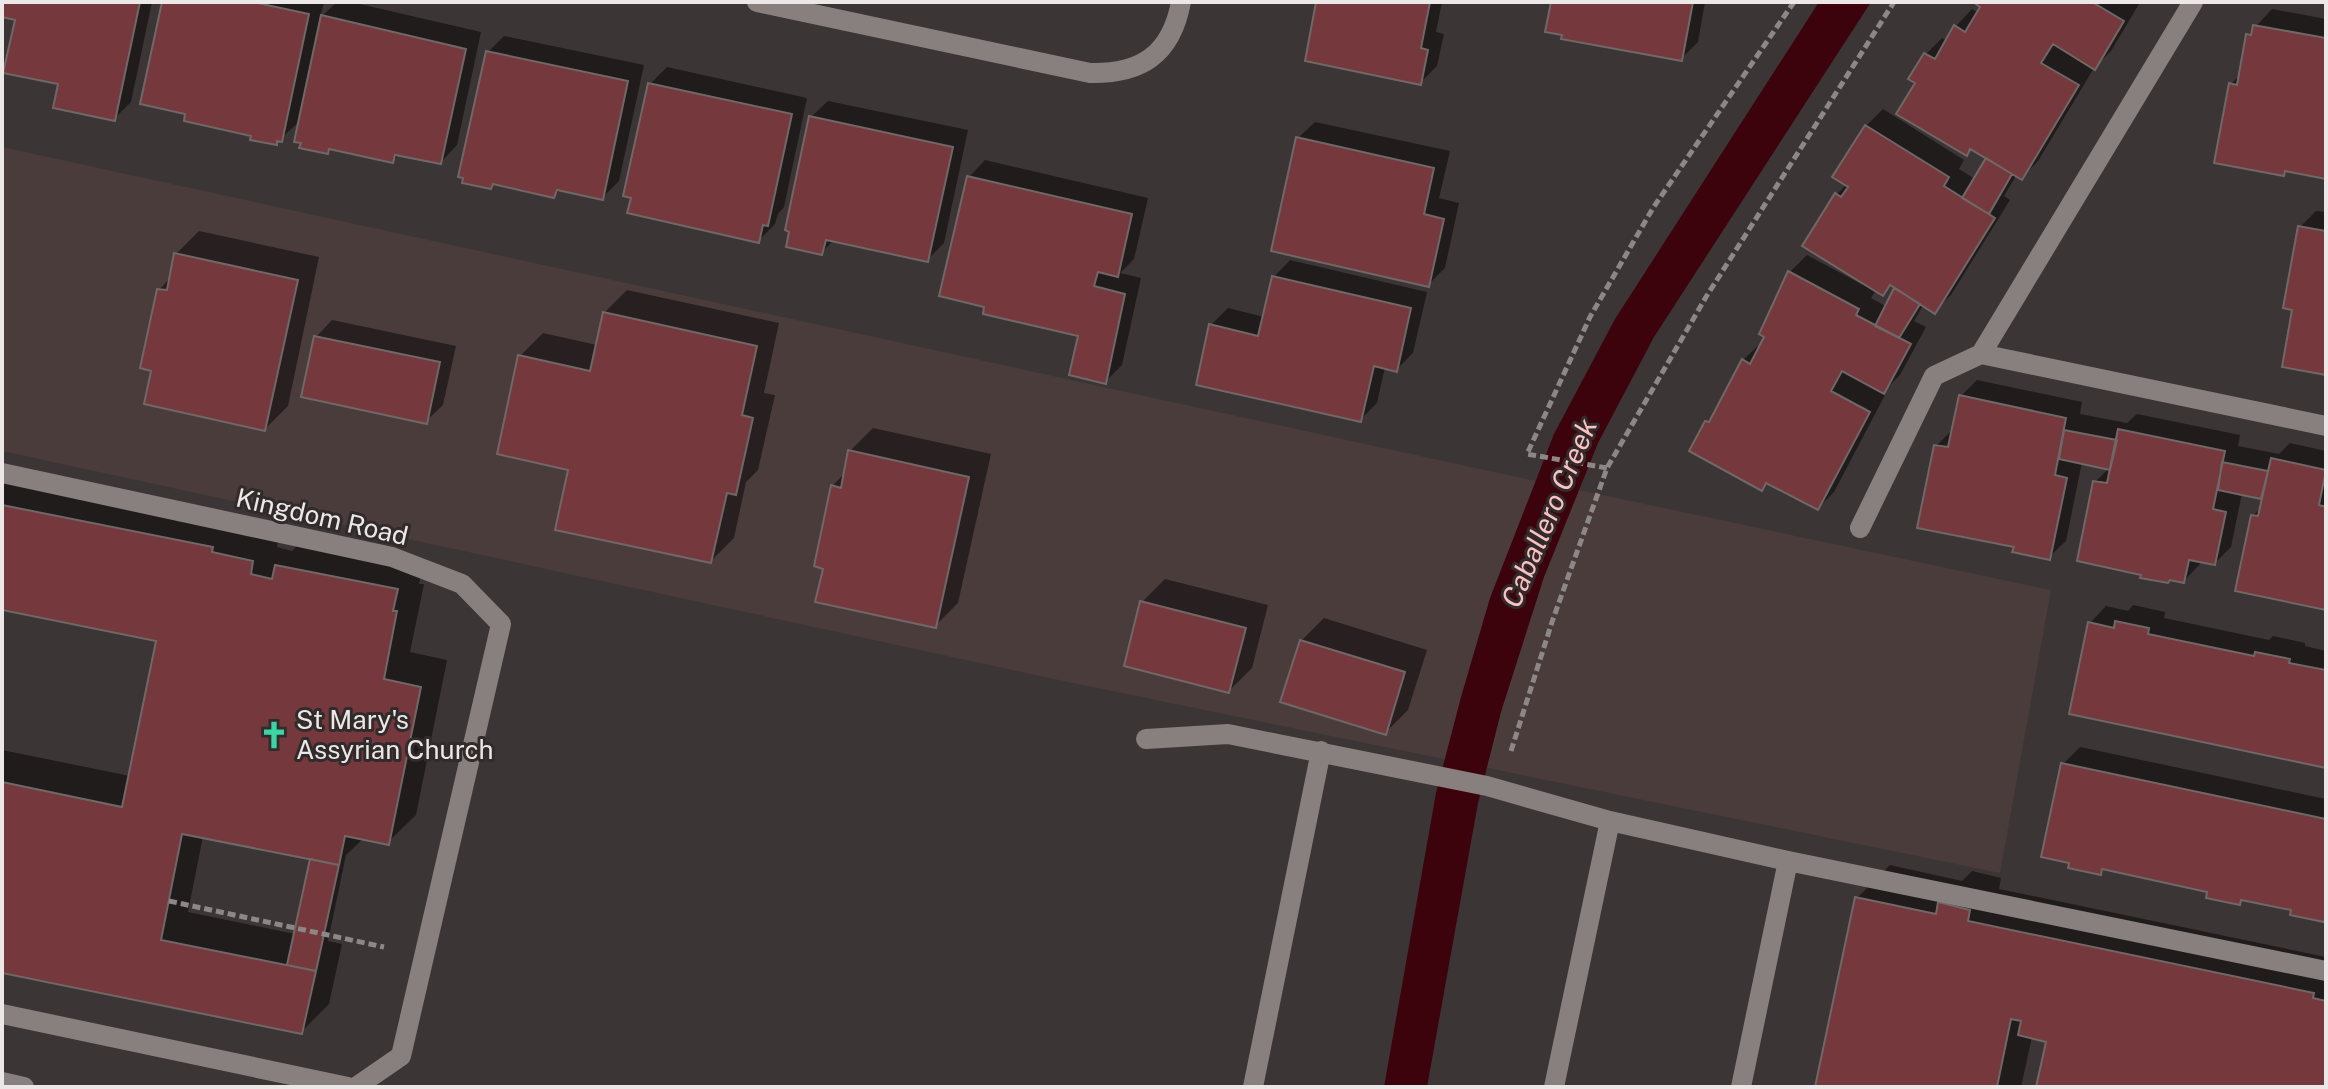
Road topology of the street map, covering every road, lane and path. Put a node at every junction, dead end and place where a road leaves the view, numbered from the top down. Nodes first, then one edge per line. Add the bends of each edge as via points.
1 (757, 2) edge
2 (1181, 2) edge
3 (1794, 2) edge
4 (1894, 2) edge
5 (2193, 2) edge
6 (1981, 354) junction
7 (2326, 426) edge
8 (1607, 468) junction
9 (2, 473) edge
10 (1860, 528) dead end
11 (1146, 739) dead end
12 (1321, 751) junction
13 (1510, 755) dead end
14 (1610, 821) junction
15 (1788, 861) junction
16 (169, 901) dead end
17 (424, 955) junction
18 (2326, 971) edge
19 (2, 1014) edge
20 (2, 1082) edge
21 (24, 1087) edge
22 (348, 1087) edge
23 (356, 1087) edge
24 (1253, 1087) edge
25 (1554, 1087) edge
26 (1741, 1087) edge

1 - 2 street via 1115,74 1143,66 1164,44
3 - 8 path via 1653,208 1590,317 1527,454
4 - 8 path via 1706,297
5 - 6 street
6 - 7 street
6 - 10 street via 1934,376
8 - 13 path
9 - 17 street, Kingdom Road via 392,557 462,584 501,624
11 - 12 street via 1228,734
12 - 14 street via 1487,786
12 - 24 street
14 - 15 street
14 - 25 street
15 - 18 street
15 - 26 street
16 - 17 path
17 - 23 street, Kingdom Road via 401,1056
19 - 22 street
20 - 21 street

